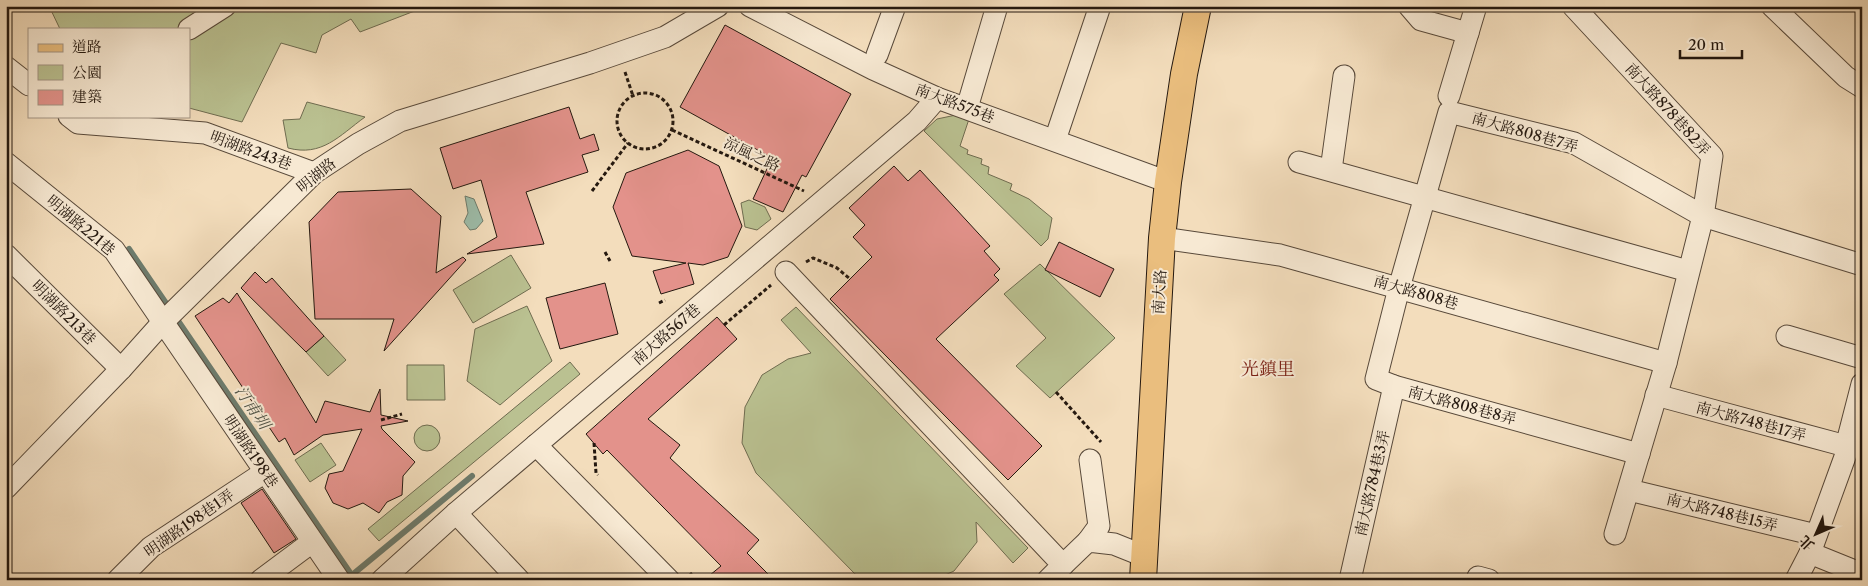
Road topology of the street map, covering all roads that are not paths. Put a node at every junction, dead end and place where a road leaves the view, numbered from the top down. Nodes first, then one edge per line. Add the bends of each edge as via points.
1 (225, 6) edge
2 (718, 6) edge
3 (750, 6) edge
4 (895, 6) edge
5 (997, 6) edge
6 (1100, 6) edge
7 (1198, 6) edge
8 (1409, 6) edge
9 (1476, 6) edge
10 (1573, 6) edge
11 (1772, 6) edge
12 (190, 28) edge
13 (1468, 33) junction
14 (877, 55) dead end
15 (6, 67) edge
16 (1344, 76) dead end
17 (28, 84) edge
18 (1862, 87) edge
19 (1449, 96) dead end
20 (937, 98) junction
21 (967, 108) junction
22 (72, 118) edge
23 (167, 118) edge
24 (205, 133) junction
25 (1055, 140) junction
26 (1299, 162) dead end
27 (6, 163) edge
28 (1331, 170) junction
29 (314, 173) junction
30 (1168, 182) junction
31 (1425, 198) junction
32 (1703, 216) junction
33 (1162, 238) junction
34 (8, 260) edge
35 (1862, 265) edge
36 (1688, 271) junction
37 (786, 272) dead end
38 (1399, 288) junction
39 (163, 322) junction
40 (1787, 336) dead end
41 (1862, 358) edge
42 (1666, 363) junction
43 (121, 369) junction
44 (1862, 384) edge
45 (1394, 386) junction
46 (1656, 395) junction
47 (536, 445) junction
48 (1851, 453) edge
49 (1639, 454) junction
50 (1090, 460) dead end
51 (265, 472) junction
52 (6, 488) edge
53 (1628, 490) junction
54 (456, 513) junction
55 (1615, 534) dead end
56 (1088, 541) junction
57 (312, 542) junction
58 (1813, 544) junction
59 (1063, 565) junction
60 (1143, 568) edge
61 (1862, 574) edge
62 (118, 580) edge
63 (261, 580) edge
64 (339, 580) edge
65 (382, 580) edge
66 (519, 580) edge
67 (669, 580) edge
68 (1048, 580) edge
69 (1350, 580) edge
70 (1478, 580) edge
71 (1489, 580) edge
72 (1796, 580) edge

1 - 12 street
2 - 29 street, 明湖路 via 665,37 400,120
3 - 20 street, 南大路575巷 via 873,70
4 - 14 street
5 - 21 street
6 - 25 street
7 - 30 main road, 南大路
8 - 13 street via 1421,20
9 - 13 street
10 - 32 street, 南大路878巷82弄 via 1712,156
11 - 18 street via 1846,77
13 - 19 street
15 - 17 street
16 - 28 street
20 - 21 street, 南大路575巷
20 - 47 street, 南大路567巷 via 917,121
21 - 25 street, 南大路575巷
22 - 24 street, 明湖路243巷 via 78,123
23 - 24 street
24 - 29 street, 明湖路243巷
25 - 30 street, 南大路575巷
26 - 28 street
27 - 39 street, 明湖路221巷 via 114,250
28 - 31 street
29 - 39 street, 明湖路
30 - 33 main road, 南大路
31 - 32 street, 南大路808巷7弄 via 1449,112 1574,142
31 - 36 street
31 - 38 street, 南大路808巷7弄
32 - 35 street
32 - 36 street
33 - 38 street, 南大路808巷 via 1280,254
33 - 60 main road, 南大路
34 - 43 street, 明湖路213巷
36 - 42 street
37 - 59 street
38 - 42 street, 南大路808巷
38 - 45 street, 南大路808巷8弄 via 1376,379
39 - 43 street, 明湖路
39 - 51 street, 明湖路198巷
40 - 41 street
42 - 46 street
43 - 52 street, 明湖路
44 - 48 street
45 - 49 street, 南大路808巷8弄
45 - 69 street, 南大路784巷3弄
46 - 48 street, 南大路748巷17弄
46 - 49 street
47 - 54 street, 南大路567巷
47 - 67 street
48 - 58 street
49 - 53 street
50 - 56 street via 1098,526
51 - 57 street, 明湖路198巷
51 - 62 street, 明湖路198巷1弄 via 151,547
53 - 55 street
53 - 58 street, 南大路748巷15弄
54 - 65 street, 南大路567巷
54 - 66 street
56 - 59 street
56 - 60 street via 1114,544
57 - 63 street
57 - 64 street, 明湖路198巷
58 - 61 street, 南大路748巷15弄
58 - 72 street
59 - 68 street
70 - 71 street via 1478,577

